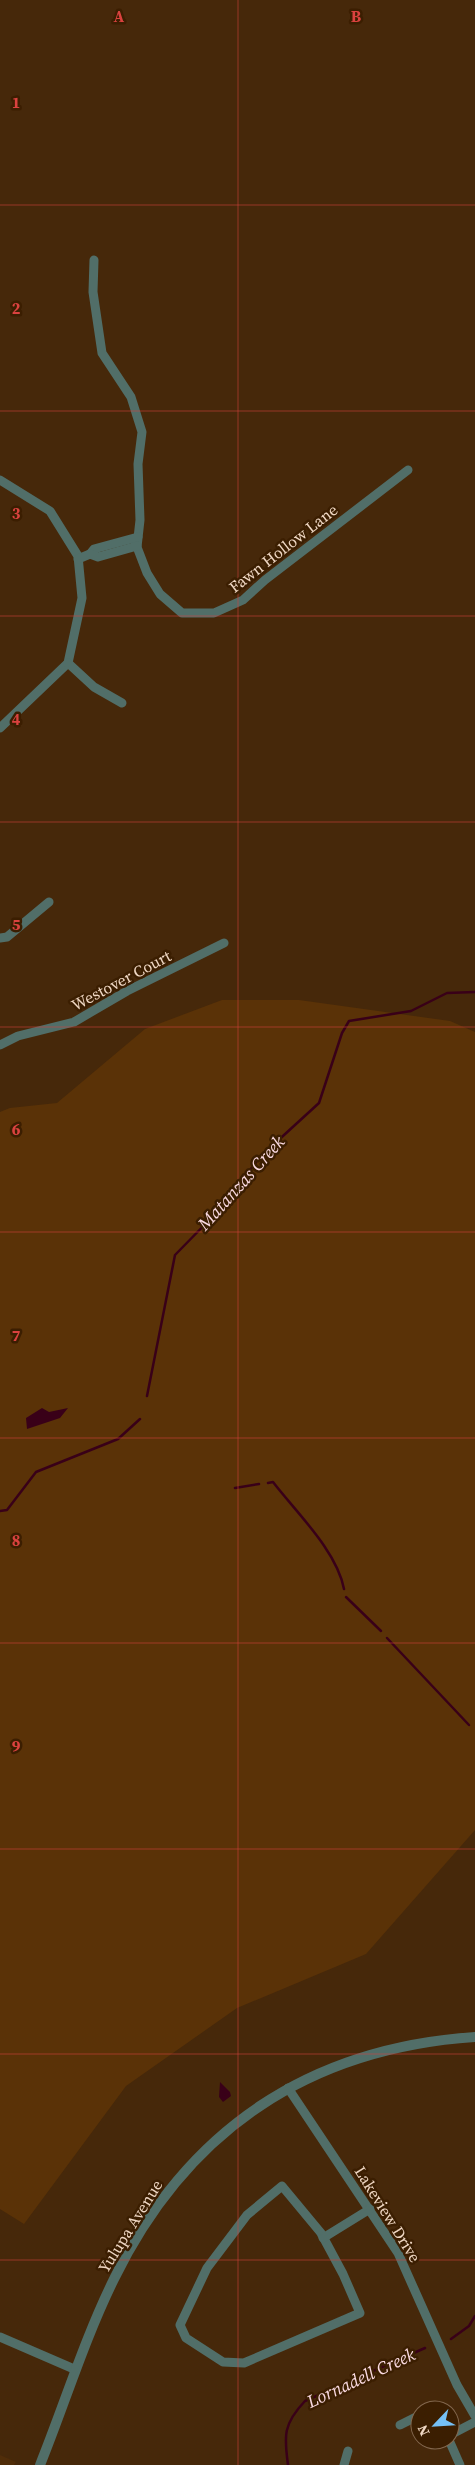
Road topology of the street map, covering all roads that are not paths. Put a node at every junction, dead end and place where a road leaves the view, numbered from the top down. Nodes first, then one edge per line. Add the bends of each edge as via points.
1 (94, 260) dead end
2 (408, 470) dead end
3 (0, 480) edge
4 (137, 542) junction
5 (78, 559) junction
6 (68, 663) junction
7 (122, 703) dead end
8 (0, 728) edge
9 (49, 902) dead end
10 (0, 938) edge
11 (224, 943) dead end
12 (0, 1045) edge
13 (475, 2037) edge
14 (288, 2088) junction
15 (368, 2206) junction
16 (322, 2236) junction
17 (0, 2337) edge
18 (74, 2369) junction
19 (475, 2416) edge
20 (410, 2420) edge
21 (475, 2422) edge
22 (400, 2425) dead end
23 (460, 2430) edge
24 (453, 2450) edge
25 (348, 2451) dead end
26 (40, 2465) edge
27 (344, 2465) edge
28 (460, 2465) edge

1 - 4 street, Fawn Hollow Lane via 93,292 102,353 131,397 142,432 138,464 140,520
2 - 4 street, Fawn Hollow Lane via 243,600 214,613 182,613 160,594 147,573
3 - 5 street via 50,511
4 - 5 street via 98,557 90,554
5 - 6 street via 82,598
6 - 7 street via 94,687
6 - 8 street
9 - 10 street via 7,937
11 - 12 street, Westover Court via 127,991 74,1022 18,1036
13 - 14 street, Yulupa Avenue via 417,2043 368,2055
14 - 15 street, Lakeview Drive
14 - 18 street, Yulupa Avenue via 222,2133 167,2191 124,2260
15 - 16 street
15 - 19 street, Lakeview Drive via 398,2253 457,2386
16 - 16 street via 282,2186 247,2214 207,2268 180,2325 186,2338 222,2362 244,2363 360,2313
17 - 18 street
18 - 26 street, Yulupa Avenue
20 - 22 street
21 - 23 street
24 - 28 street
25 - 27 street

